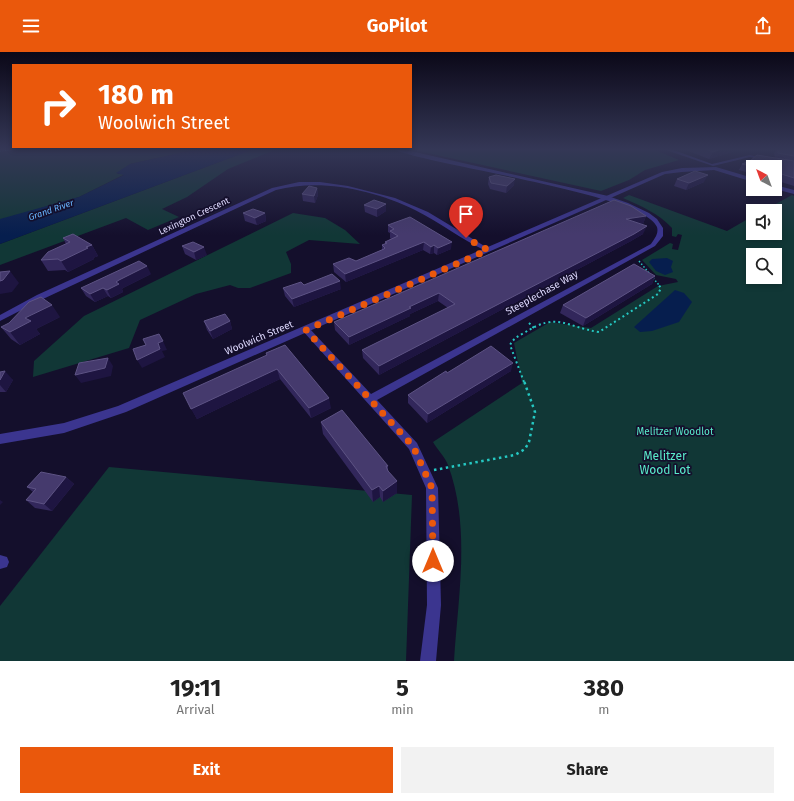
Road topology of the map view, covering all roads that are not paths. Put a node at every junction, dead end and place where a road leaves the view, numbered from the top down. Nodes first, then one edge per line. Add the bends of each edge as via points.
1 (518, 177) edge
2 (656, 177) edge
3 (782, 189) edge
4 (794, 192) edge
5 (608, 198) junction
6 (488, 250) junction
7 (0, 318) edge
8 (306, 330) junction
9 (370, 398) junction
10 (0, 439) edge
11 (428, 661) edge

1 - 5 street
2 - 5 street, Woolwich Street
3 - 4 street
5 - 6 street, Woolwich Street
5 - 9 street, Steeplechase Way via 641,211 658,224 661,230 657,241
6 - 7 street, Lexington Crescent via 418,209 394,199 334,185 291,185 274,189
6 - 8 street, Woolwich Street
8 - 9 street
8 - 10 street, Woolwich Street via 122,409 64,428
9 - 11 street via 413,446 432,488 434,604

